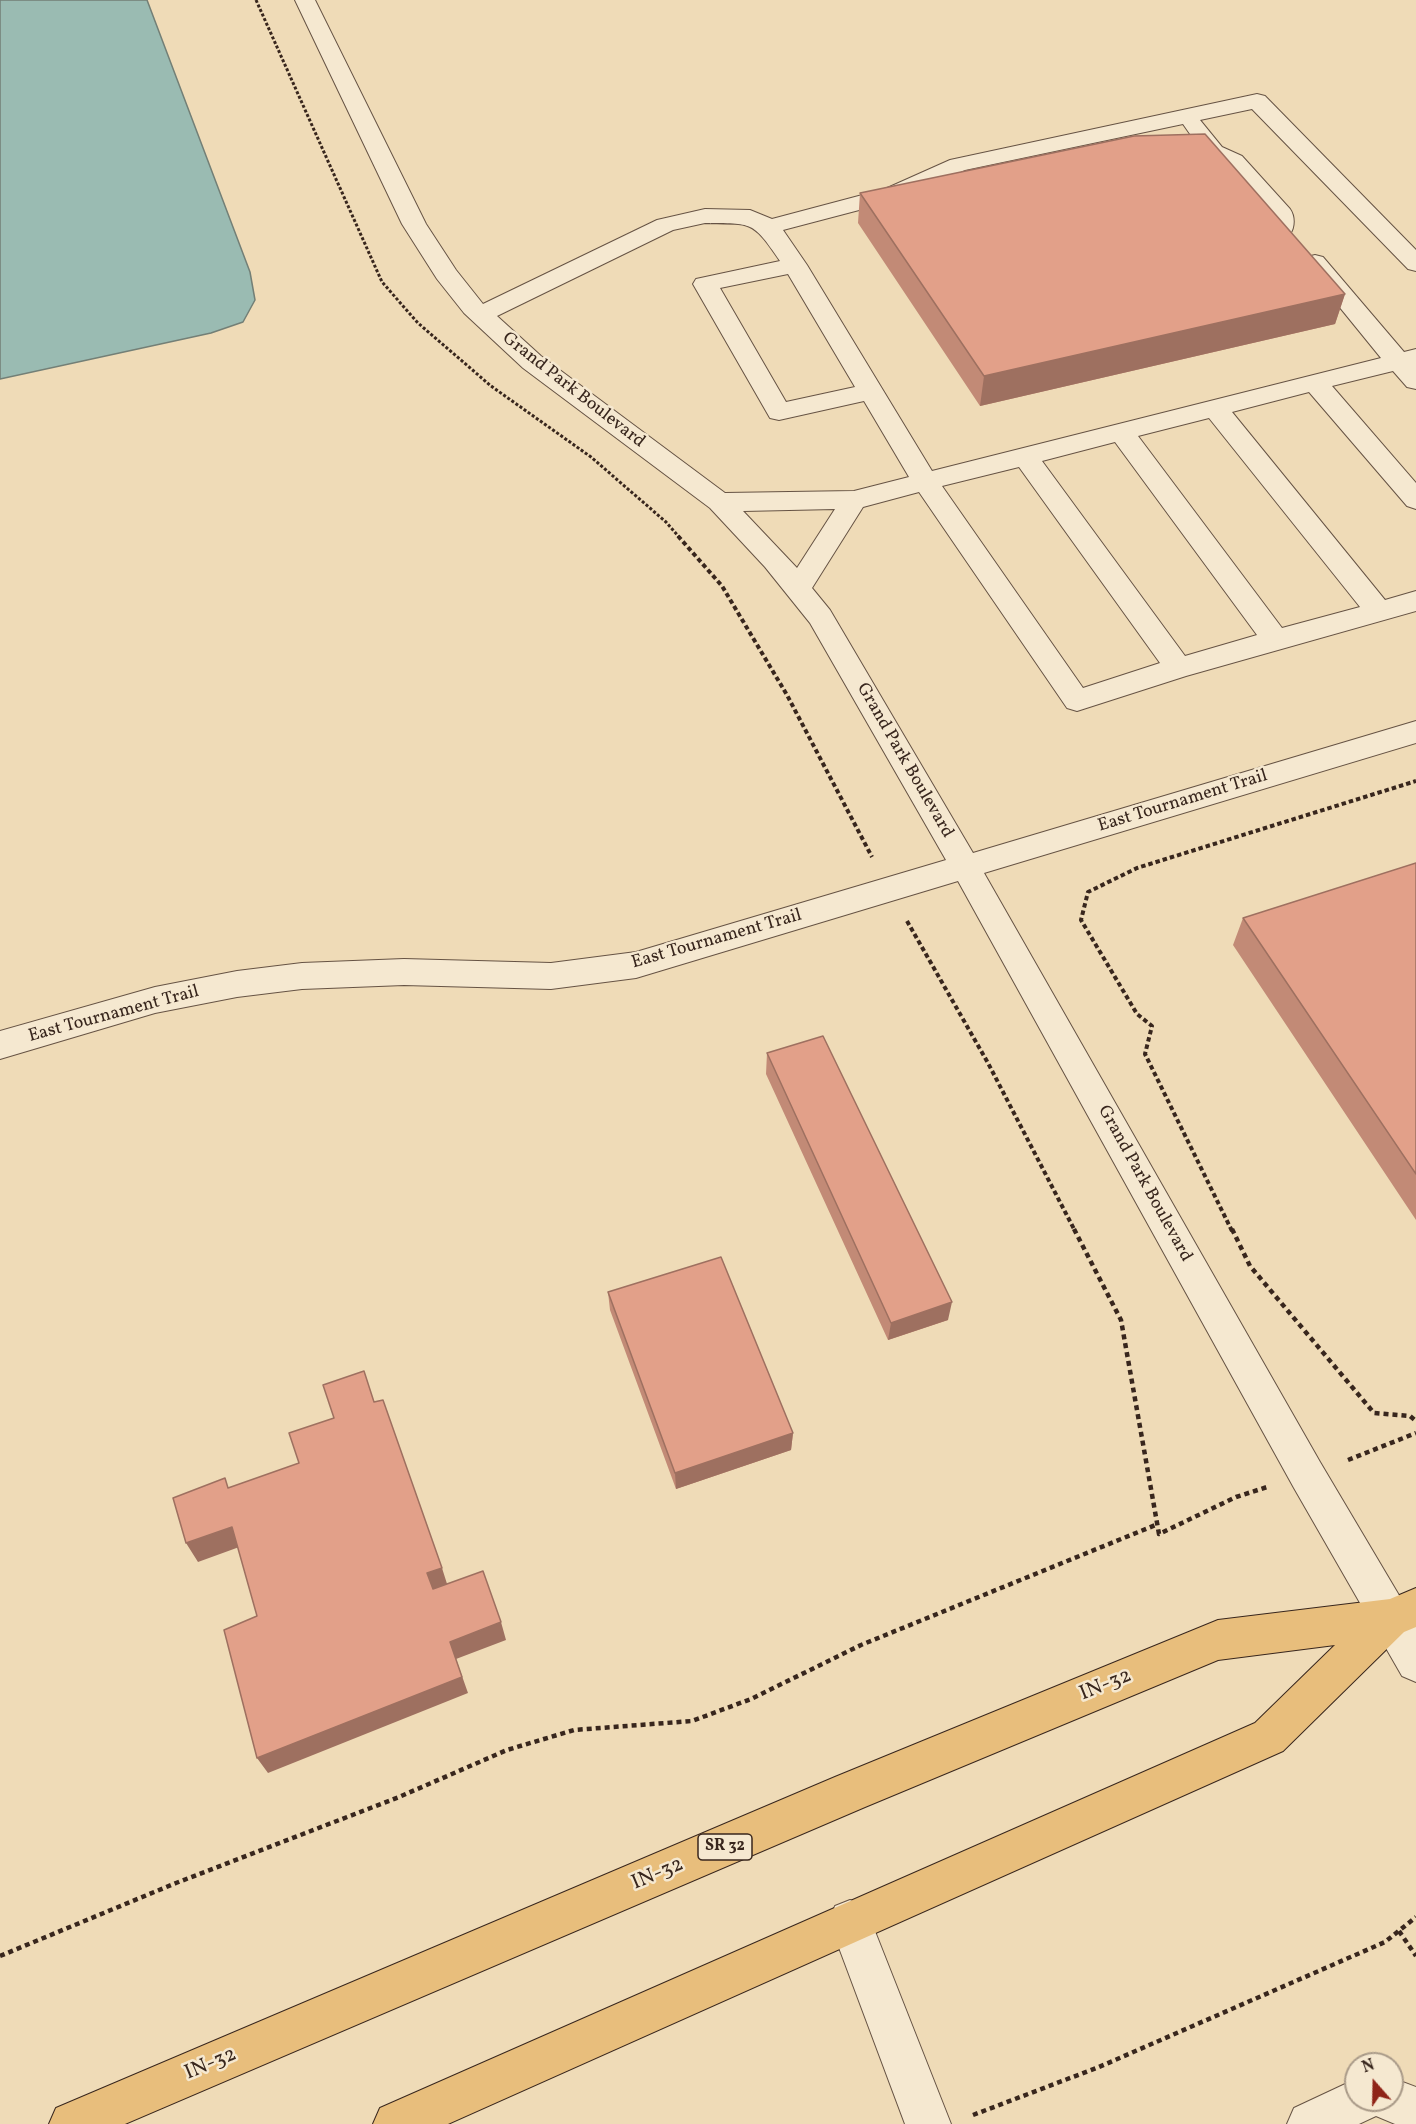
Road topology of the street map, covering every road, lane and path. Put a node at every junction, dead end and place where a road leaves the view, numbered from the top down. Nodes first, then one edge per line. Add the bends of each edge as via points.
1 (256, 0) edge
2 (305, 0) edge
3 (1190, 122) junction
4 (1117, 144) edge
5 (1068, 156) edge
6 (940, 175) junction
7 (1232, 185) edge
8 (769, 227) junction
9 (1282, 229) junction
10 (1416, 264) edge
11 (795, 266) junction
12 (480, 315) junction
13 (1407, 359) edge
14 (1416, 381) edge
15 (1315, 382) junction
16 (871, 391) junction
17 (1215, 408) junction
18 (1121, 432) junction
19 (1025, 456) junction
20 (925, 482) junction
21 (854, 500) junction
22 (1416, 500) edge
23 (719, 502) junction
24 (798, 588) junction
25 (1416, 601) edge
26 (1379, 612) junction
27 (1276, 640) junction
28 (1178, 668) junction
29 (1416, 732) edge
30 (1416, 781) edge
31 (966, 868) junction
32 (889, 891) junction
33 (0, 1046) edge
34 (1416, 1422) edge
35 (1158, 1524) junction
36 (1160, 1534) dead end
37 (1403, 1612) edge
38 (1416, 1662) edge
39 (1416, 1917) edge
40 (850, 1921) junction
41 (1399, 1931) junction
42 (0, 1956) edge
43 (1416, 1956) edge
44 (1344, 2108) edge
45 (972, 2116) dead end
46 (72, 2124) edge
47 (396, 2124) edge
48 (928, 2124) edge
49 (1310, 2124) edge

1 - 32 path via 382,282 418,323 491,386 591,457 666,522 722,586 787,695
2 - 12 street, Grand Park Boulevard via 414,224 446,274
3 - 4 street
3 - 6 street via 958,165
3 - 9 street via 1214,159 1234,161 1282,214
3 - 10 street via 1257,101
5 - 6 street via 964,180
6 - 8 street via 893,194
7 - 9 street via 1261,219
8 - 11 street
8 - 12 street via 750,217 705,216 665,225
9 - 13 street
11 - 16 street
11 - 16 street via 705,284 779,412
12 - 23 street, Grand Park Boulevard via 540,369
13 - 14 street
13 - 15 street
15 - 17 street
15 - 22 street
16 - 20 street
17 - 18 street
17 - 26 street
18 - 19 street
18 - 27 street
19 - 20 street
19 - 28 street
20 - 21 street
20 - 28 street via 1077,701
21 - 23 street
21 - 24 street
23 - 24 street, Grand Park Boulevard
24 - 31 street, Grand Park Boulevard via 838,645
25 - 26 street
26 - 27 street
27 - 28 street
29 - 31 street, East Tournament Trail
30 - 34 path via 1137,868 1088,892 1081,920 1137,1014 1152,1026 1145,1054 1250,1266 1374,1413 1410,1416
31 - 32 street, East Tournament Trail
31 - 37 street, Grand Park Boulevard via 1307,1475
32 - 33 street, East Tournament Trail via 636,965 551,976 404,972 302,976 237,984 155,1000
32 - 35 path via 988,1063 1121,1320
35 - 36 path
35 - 42 path via 861,1645 751,1699 692,1721 573,1730 507,1750
37 - 38 street, Grand Park Boulevard
37 - 40 main road via 1269,1737
37 - 46 main road, IN-32 / SR 32 via 1218,1640 850,1792
39 - 41 path
40 - 47 main road
40 - 48 street
41 - 43 path
41 - 45 path via 1385,1942 1109,2062
44 - 49 street

